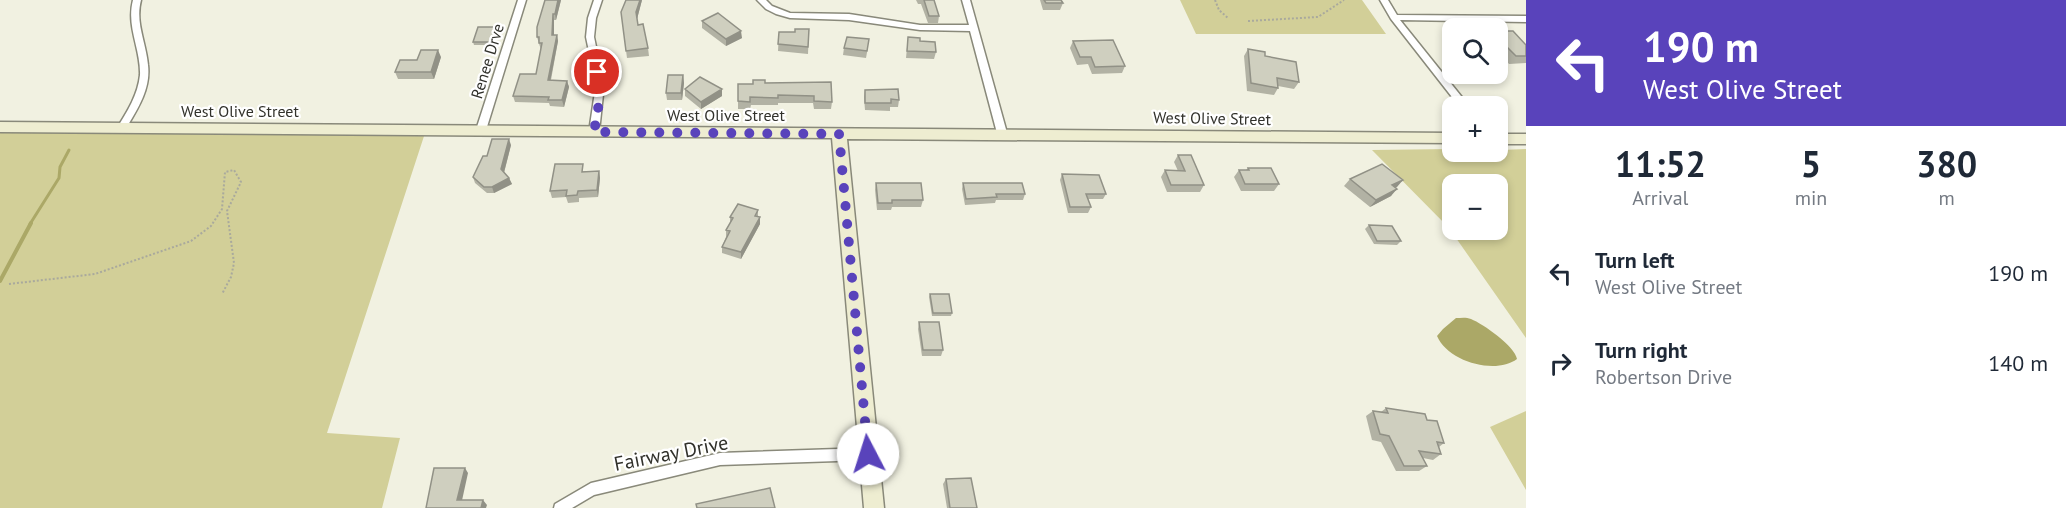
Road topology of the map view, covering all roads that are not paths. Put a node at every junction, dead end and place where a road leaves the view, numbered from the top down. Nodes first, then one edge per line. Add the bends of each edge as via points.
1 (137, 0) edge
2 (522, 0) edge
3 (598, 0) edge
4 (760, 0) edge
5 (966, 0) edge
6 (1384, 0) edge
7 (1394, 17) junction
8 (1526, 19) edge
9 (973, 28) junction
10 (1456, 96) edge
11 (0, 127) edge
12 (122, 128) junction
13 (481, 130) junction
14 (594, 132) junction
15 (1002, 133) junction
16 (839, 134) junction
17 (1442, 138) edge
18 (1508, 139) edge
19 (1526, 140) edge
20 (868, 454) junction
21 (560, 508) edge
22 (874, 508) edge

1 - 12 street via 134,19 144,76 140,96
2 - 13 street, Renee Drve
3 - 14 street via 590,37 600,85
4 - 9 street via 766,7 797,16 849,17 916,28
5 - 9 street
6 - 7 street
7 - 8 street
7 - 10 street
9 - 15 street
11 - 12 street, West Olive Street
12 - 13 street, West Olive Street
13 - 14 street, West Olive Street
14 - 16 street, West Olive Street
15 - 16 street, West Olive Street
15 - 17 street, West Olive Street
16 - 20 street
18 - 19 street
20 - 21 street, Fairway Drive via 720,459 591,489
20 - 22 street

